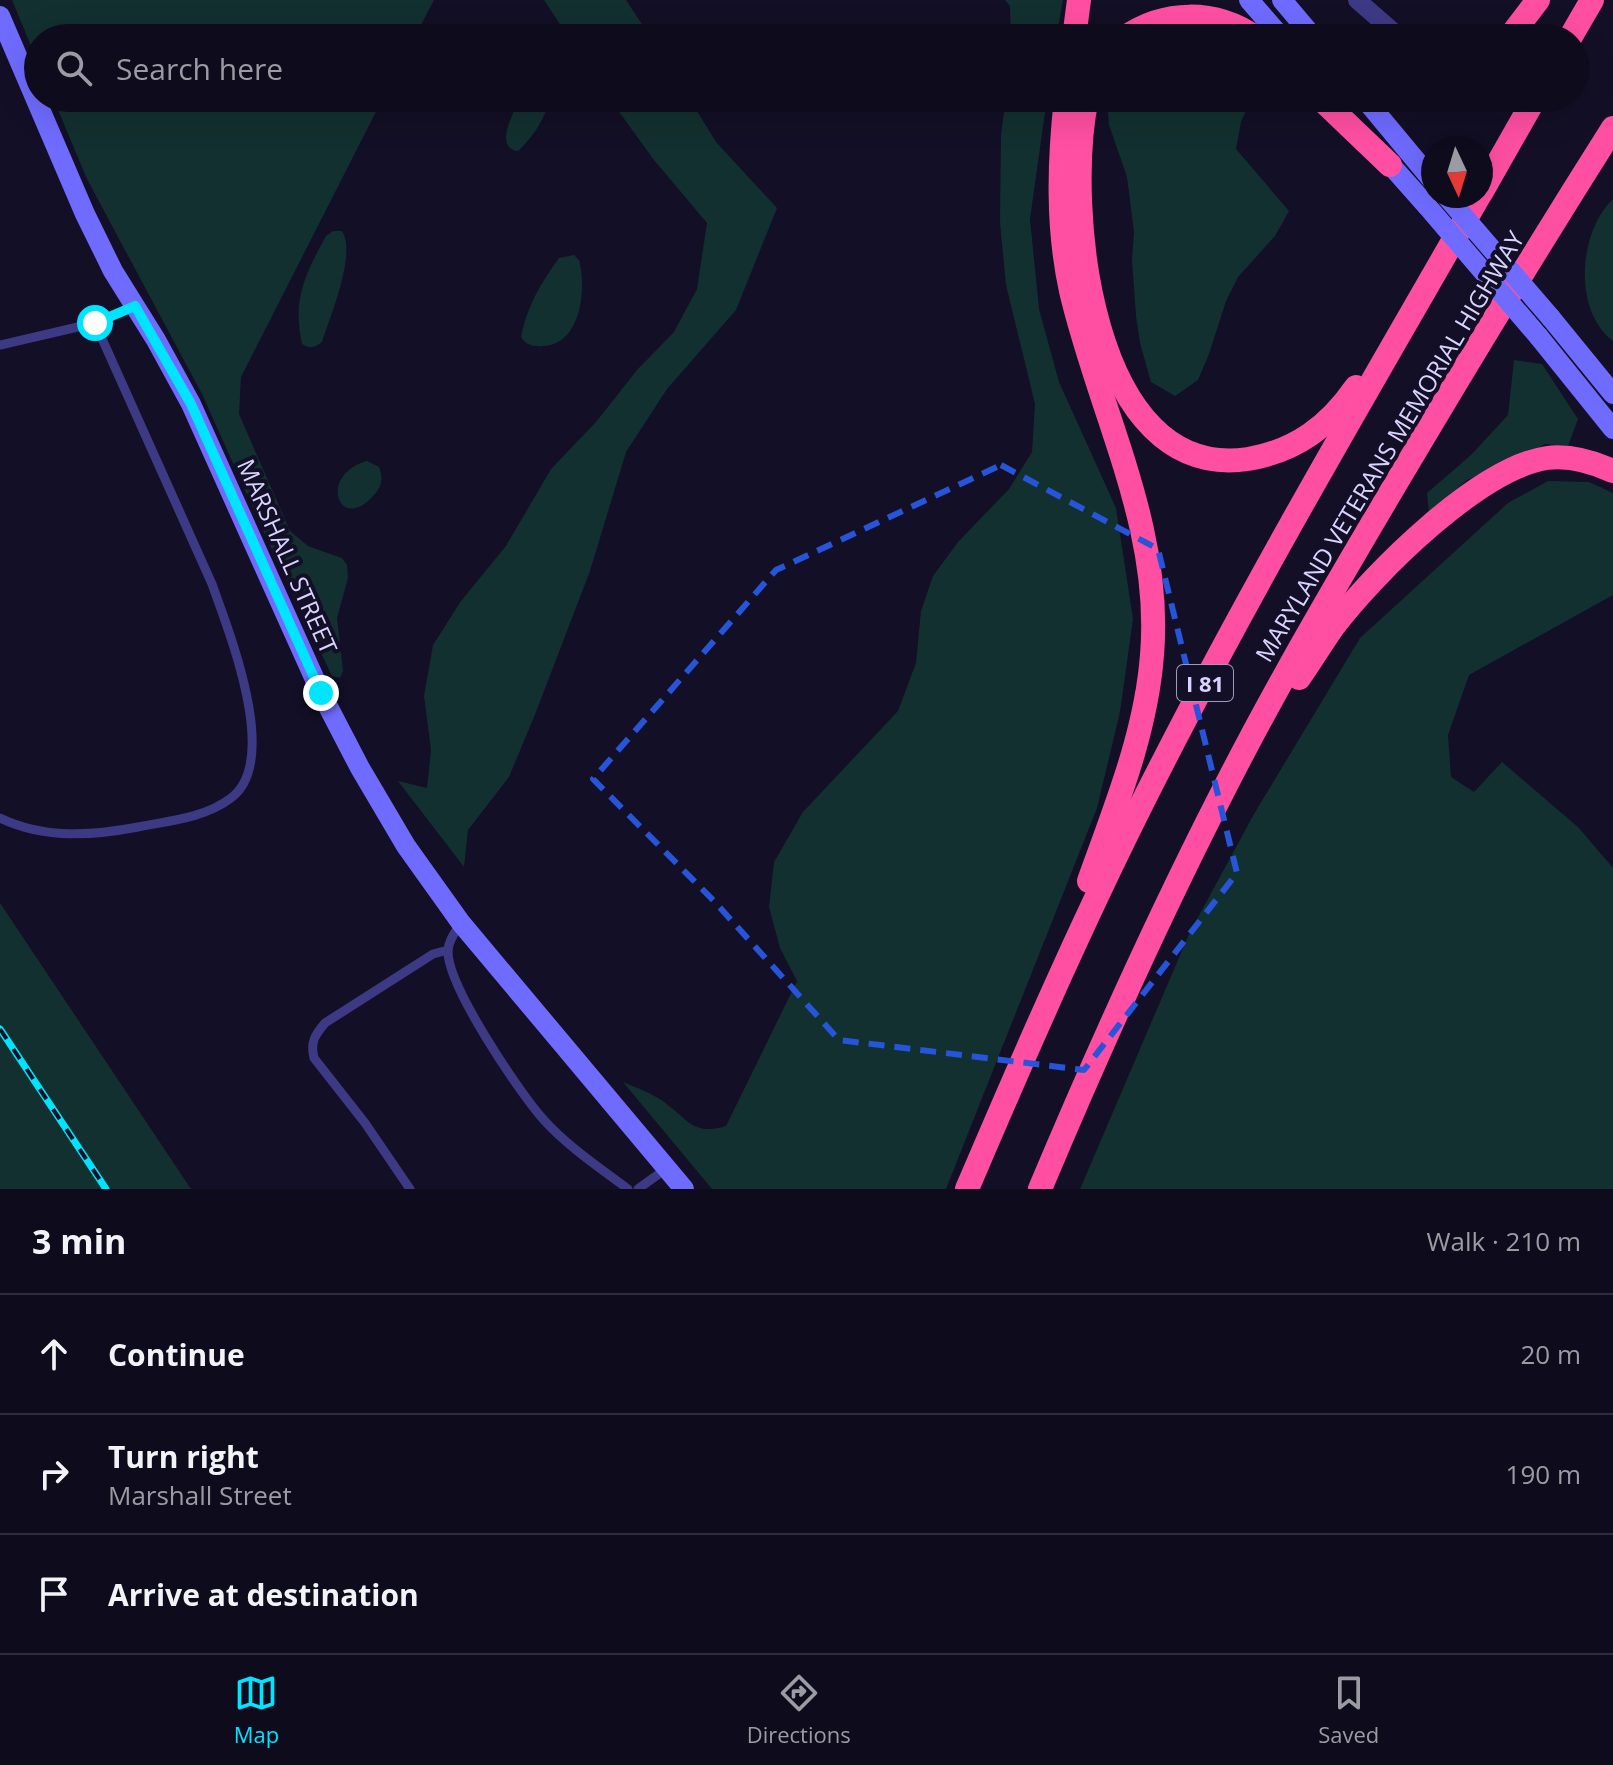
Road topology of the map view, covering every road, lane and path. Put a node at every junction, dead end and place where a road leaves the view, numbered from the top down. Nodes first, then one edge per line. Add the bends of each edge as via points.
1 (1079, 0) edge
2 (1249, 0) edge
3 (1282, 0) edge
4 (1357, 0) edge
5 (1538, 0) edge
6 (1592, 0) edge
7 (0, 16) edge
8 (1076, 24) edge
9 (1150, 24) edge
10 (1229, 24) edge
11 (1270, 24) edge
12 (1302, 24) edge
13 (1385, 24) edge
14 (1520, 24) edge
15 (1578, 24) edge
16 (24, 72) edge
17 (41, 112) edge
18 (1065, 112) edge
19 (1085, 112) edge
20 (1335, 112) edge
21 (1345, 112) edge
22 (1376, 112) edge
23 (1527, 112) edge
24 (1613, 128) edge
25 (1613, 156) edge
26 (1390, 165) junction
27 (1421, 167) edge
28 (1493, 171) edge
29 (1456, 208) edge
30 (1472, 208) edge
31 (1441, 262) junction
32 (1525, 267) junction
33 (135, 306) junction
34 (95, 323) junction
35 (0, 345) edge
36 (1613, 394) edge
37 (1613, 429) edge
38 (1613, 471) edge
39 (1218, 800) junction
40 (0, 818) edge
41 (461, 923) junction
42 (448, 950) junction
43 (1045, 1008) junction
44 (667, 1168) junction
45 (410, 1189) edge
46 (628, 1189) edge
47 (638, 1189) edge
48 (684, 1189) edge
49 (967, 1189) edge
50 (1040, 1189) edge

1 - 8 highway
2 - 11 main road
3 - 12 main road
4 - 13 street
5 - 14 highway
6 - 15 highway
7 - 16 main road, MARSHALL STREET
9 - 10 highway via 1180,16
17 - 33 main road, MARSHALL STREET via 85,214
18 - 43 highway via 1063,246 1089,357 1142,525 1153,653 1137,743
19 - 31 highway via 1080,143 1083,246 1111,365 1151,427 1188,451 1237,460 1261,457 1309,438 1344,404
20 - 26 highway
21 - 26 main road
22 - 27 main road
23 - 28 highway, MARYLAND VETERANS MEMORIAL HIGHWAY / I 81
24 - 32 highway, MARYLAND VETERANS MEMORIAL HIGHWAY / I 81
25 - 32 highway
26 - 37 main road, bridge
29 - 36 main road, bridge
30 - 31 highway, MARYLAND VETERANS MEMORIAL HIGHWAY / I 81
31 - 43 highway, MARYLAND VETERANS MEMORIAL HIGHWAY / I 81 via 1168,752
32 - 39 highway, MARYLAND VETERANS MEMORIAL HIGHWAY / I 81 via 1311,627
33 - 34 lane
33 - 41 main road, MARSHALL STREET via 191,404 360,768 406,846
34 - 35 lane
34 - 40 lane via 228,629 248,709 251,764 232,798 183,818 79,835 43,833
38 - 39 highway via 1572,459 1547,458 1523,465 1468,497 1422,534 1334,626
39 - 50 highway, MARYLAND VETERANS MEMORIAL HIGHWAY / I 81 via 1099,1048
41 - 42 lane
41 - 44 main road, MARSHALL STREET
42 - 45 lane via 433,954 325,1023 311,1046 314,1058
42 - 46 lane via 476,1021 513,1081 545,1121
43 - 49 highway, MARYLAND VETERANS MEMORIAL HIGHWAY / I 81
44 - 47 lane
44 - 48 main road, MARSHALL STREET

